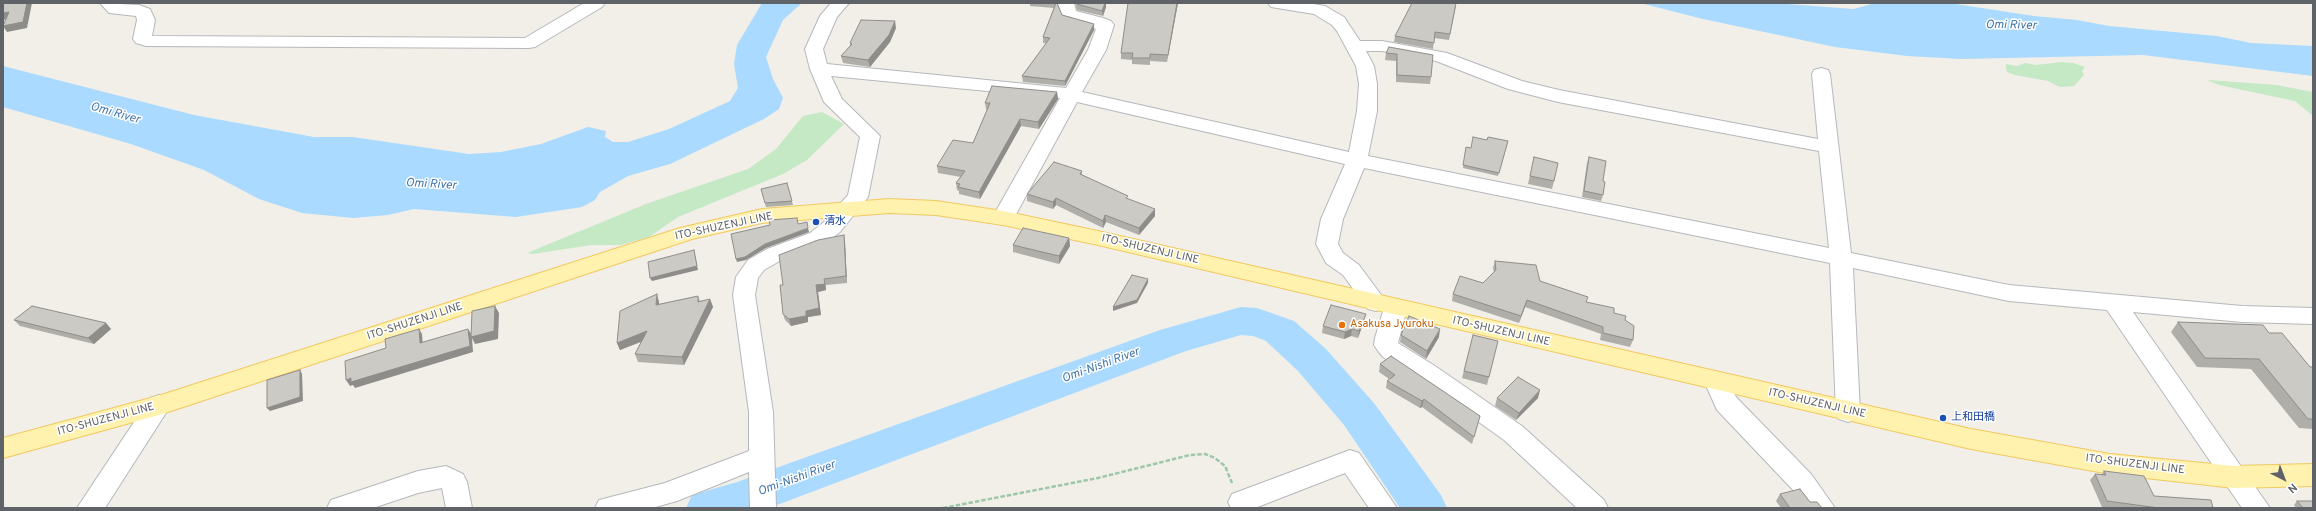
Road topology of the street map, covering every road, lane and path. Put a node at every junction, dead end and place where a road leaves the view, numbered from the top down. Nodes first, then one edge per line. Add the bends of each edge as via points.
1 (109, 3) edge
2 (596, 3) edge
3 (840, 3) edge
4 (1065, 3) edge
5 (1277, 3) edge
6 (1354, 46) junction
7 (819, 69) junction
8 (1821, 74) dead end
9 (1072, 95) junction
10 (1829, 147) junction
11 (1357, 160) junction
12 (847, 209) junction
13 (1003, 218) junction
14 (1840, 258) junction
15 (2114, 302) junction
16 (1386, 306) junction
17 (2313, 316) edge
18 (1716, 382) junction
19 (159, 405) junction
20 (1848, 412) junction
21 (3, 448) edge
22 (763, 459) junction
23 (2313, 475) edge
24 (2234, 477) junction
25 (1241, 502) joint
26 (90, 508) edge
27 (340, 508) edge
28 (459, 508) edge
29 (608, 508) edge
30 (763, 508) edge
31 (943, 508) edge
32 (1384, 508) edge
33 (1595, 508) edge
34 (1822, 508) edge
35 (2257, 508) edge

1 - 2 street via 114,9 139,10 144,13 146,20 142,39 146,41 529,43
3 - 7 street via 829,16 814,49
4 - 9 street via 1069,15 1098,22 1104,25 1105,29 1097,50
5 - 6 street via 1319,10 1328,14 1345,29
6 - 10 street via 1382,46 1422,52 1515,85 1558,96
6 - 11 street via 1365,66 1368,84 1367,111
7 - 9 street via 1054,91
7 - 12 street via 834,102 870,136 858,197
8 - 10 street
9 - 11 street
9 - 13 street
10 - 14 street
11 - 14 street
11 - 16 street via 1332,219 1327,244 1334,258 1352,270
12 - 13 main road, ITO-SHUZENJI LINE via 889,206 936,208
12 - 19 main road, ITO-SHUZENJI LINE via 762,216 688,233
12 - 22 street via 832,227 818,238 756,265 747,277 744,295 761,412
13 - 16 main road, ITO-SHUZENJI LINE
14 - 15 street via 2009,293
14 - 20 street
15 - 17 street via 2242,314
15 - 24 street
16 - 18 main road, ITO-SHUZENJI LINE
16 - 33 street via 1386,345 1391,352 1426,372 1513,433
18 - 20 main road, ITO-SHUZENJI LINE
18 - 34 street via 1726,403 1802,482
19 - 21 main road, ITO-SHUZENJI LINE
19 - 26 street
20 - 24 main road, ITO-SHUZENJI LINE via 1971,439 2110,464
22 - 29 street via 668,494
22 - 30 street
23 - 24 main road, ITO-SHUZENJI LINE
24 - 35 street
25 - 31 path via 1225,466 1205,454 1190,455 1098,478
25 - 32 street via 1350,460
27 - 28 street via 418,482 446,478 454,482

